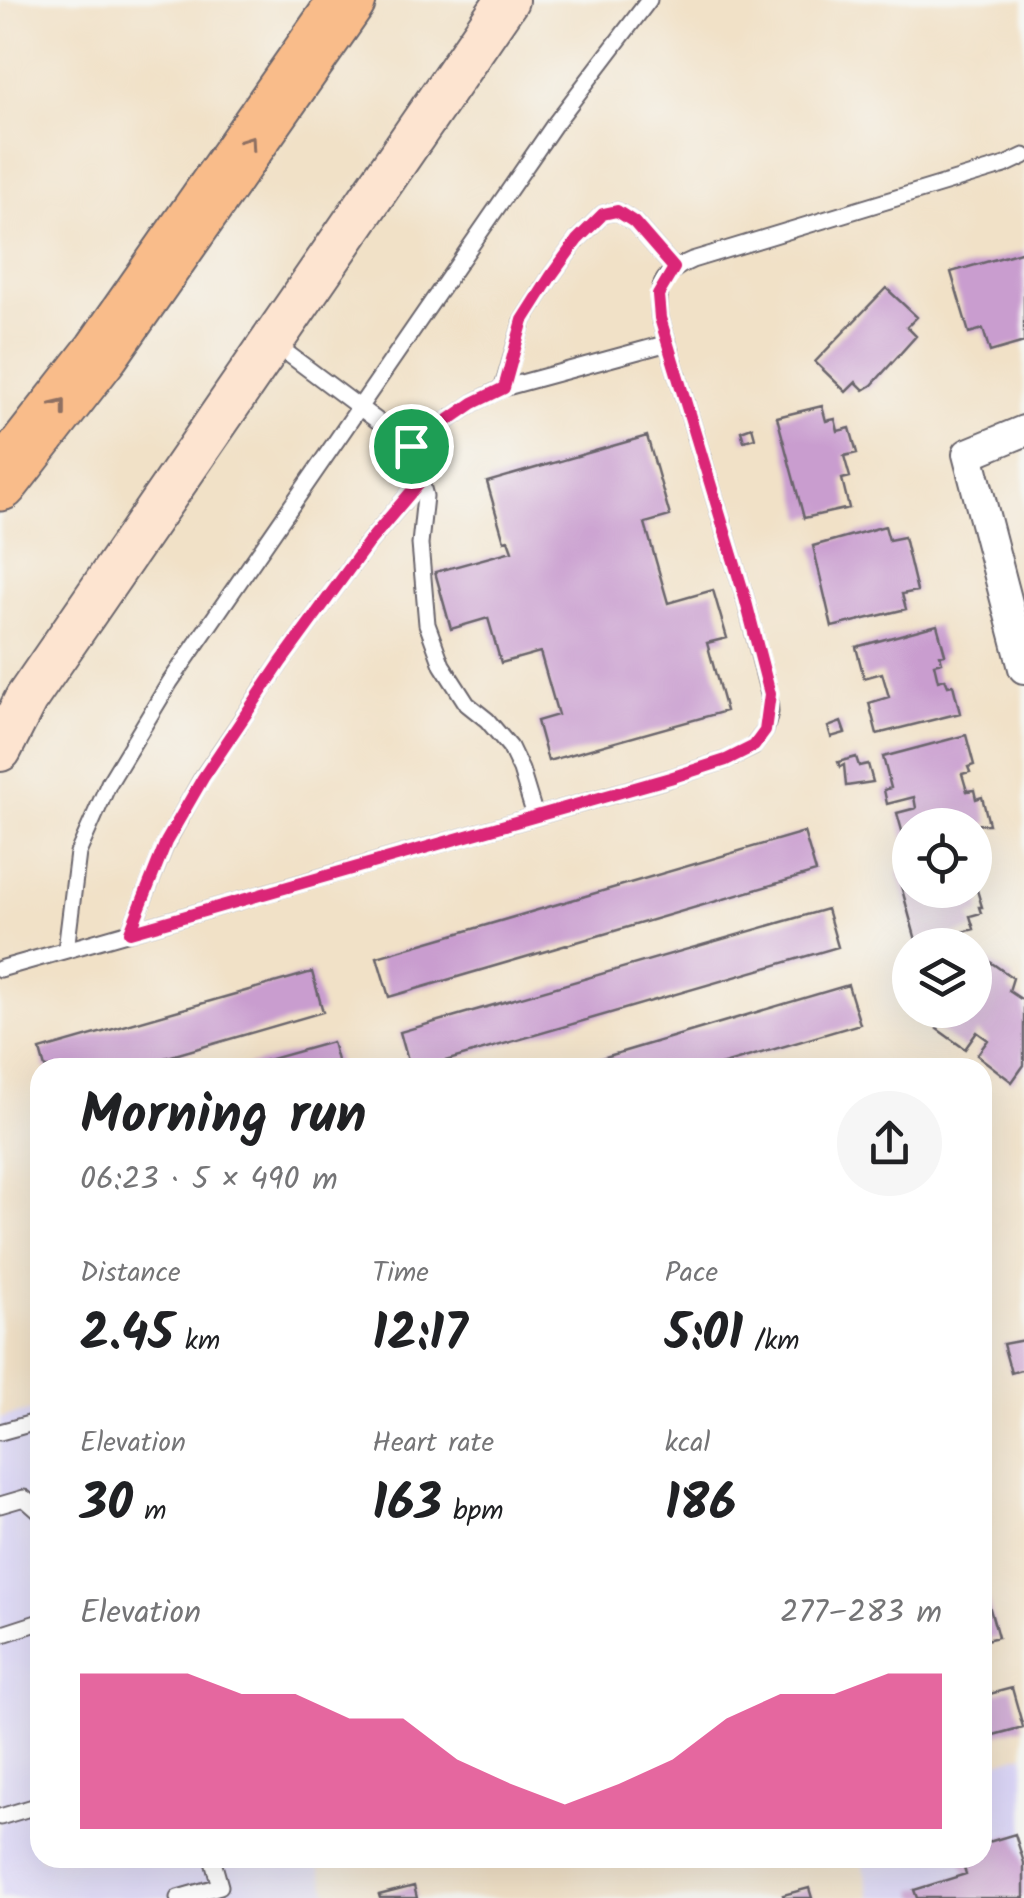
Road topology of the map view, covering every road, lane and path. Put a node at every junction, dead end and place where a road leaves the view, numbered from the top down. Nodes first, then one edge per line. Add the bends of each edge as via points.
1 (348, 0) edge
2 (507, 0) edge
3 (649, 0) edge
4 (1024, 156) edge
5 (674, 268) junction
6 (272, 342) junction
7 (668, 343) junction
8 (504, 388) junction
9 (362, 406) junction
10 (1024, 431) edge
11 (411, 446) junction
12 (423, 478) junction
13 (0, 483) edge
14 (1024, 668) edge
15 (0, 750) edge
16 (535, 816) junction
17 (130, 932) junction
18 (66, 950) junction
19 (0, 969) edge
20 (30, 1424) edge
21 (0, 1432) edge
22 (30, 1503) edge
23 (0, 1505) edge
24 (30, 1625) edge
25 (0, 1634) edge
26 (30, 1808) edge
27 (0, 1817) edge
28 (215, 1868) edge
29 (178, 1898) edge

13 -> 1 highway via 102,352
2 - 6 street
3 - 9 lane via 554,125
4 - 5 lane
5 - 7 lane via 658,295
5 - 8 lane via 634,222 617,211 603,214 577,240 523,320
6 - 9 lane
6 - 15 street via 26,700
7 - 8 lane
7 - 16 lane via 767,682 765,731 754,746 726,760
8 - 11 lane
9 - 11 lane
9 - 18 lane via 170,682 109,783 78,853
10 - 14 street via 968,454
11 - 12 lane
12 - 16 lane via 427,624 467,704 510,747
12 - 17 lane via 368,543 203,778 166,842
16 - 17 lane
17 - 18 lane
18 - 19 lane
20 - 21 lane
22 - 23 lane via 24,1498
24 - 25 lane
26 - 27 lane
28 - 29 lane via 220,1886

